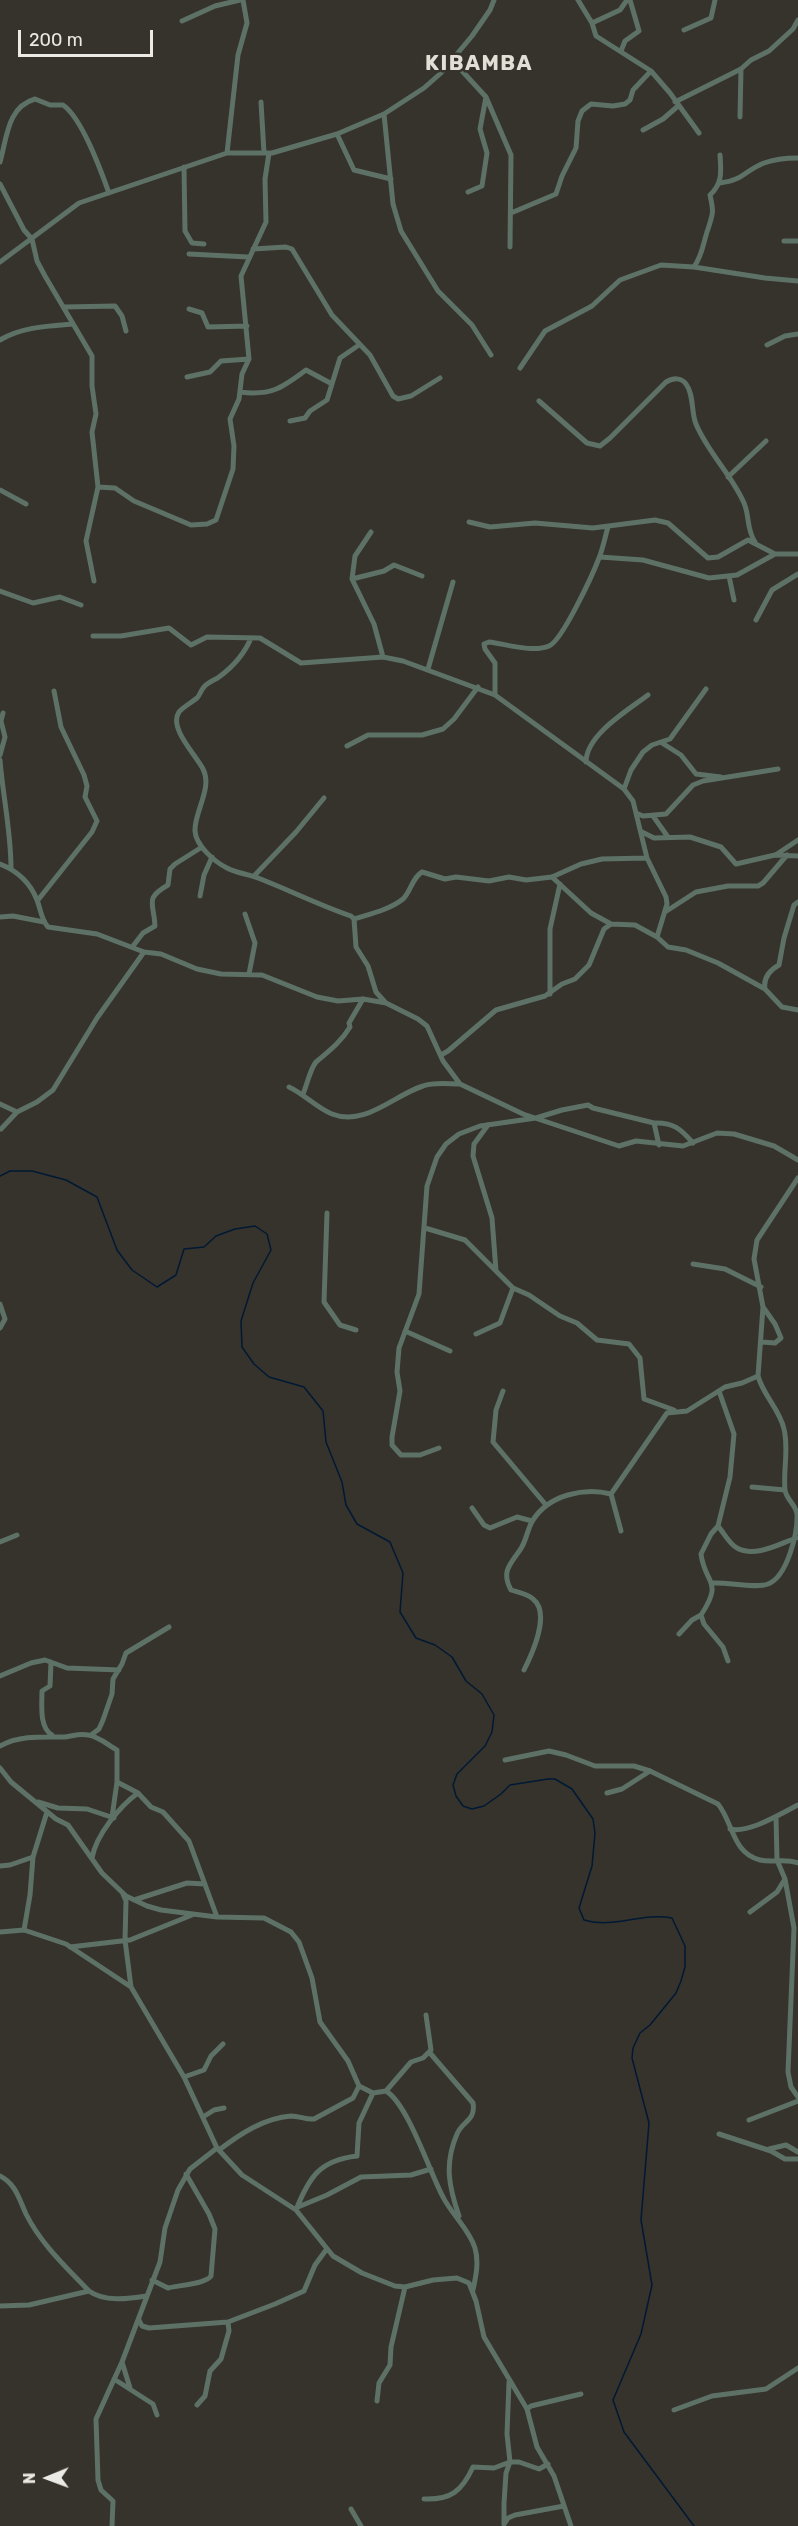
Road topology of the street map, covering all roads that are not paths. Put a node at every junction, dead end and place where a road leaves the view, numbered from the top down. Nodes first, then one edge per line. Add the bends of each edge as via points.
1 (242, 0) edge
2 (494, 0) edge
3 (578, 0) edge
4 (629, 0) edge
5 (715, 0) edge
6 (798, 20) edge
7 (182, 21) dead end
8 (592, 23) junction
9 (684, 30) dead end
10 (795, 30) edge
11 (621, 51) junction
12 (452, 60) junction
13 (741, 69) junction
14 (651, 71) junction
15 (486, 97) junction
16 (261, 102) dead end
17 (677, 104) junction
18 (384, 114) junction
19 (740, 117) dead end
20 (643, 130) dead end
21 (699, 133) dead end
22 (338, 134) junction
23 (227, 153) junction
24 (267, 153) junction
25 (720, 155) dead end
26 (798, 158) edge
27 (0, 162) edge
28 (184, 167) junction
29 (391, 179) junction
30 (720, 183) junction
31 (0, 184) edge
32 (468, 192) dead end
33 (109, 193) junction
34 (511, 213) junction
35 (32, 239) junction
36 (784, 241) dead end
37 (798, 241) edge
38 (204, 244) dead end
39 (510, 247) dead end
40 (253, 249) junction
41 (189, 254) dead end
42 (248, 257) junction
43 (0, 262) edge
44 (694, 267) junction
45 (798, 280) edge
46 (64, 307) junction
47 (189, 309) dead end
48 (73, 324) junction
49 (247, 326) junction
50 (126, 331) dead end
51 (798, 334) edge
52 (0, 340) edge
53 (359, 345) junction
54 (767, 345) dead end
55 (491, 355) dead end
56 (249, 359) junction
57 (520, 368) dead end
58 (187, 377) dead end
59 (440, 378) dead end
60 (332, 384) junction
61 (240, 392) junction
62 (539, 400) dead end
63 (290, 421) dead end
64 (766, 441) dead end
65 (728, 477) junction
66 (98, 487) junction
67 (0, 490) edge
68 (26, 504) dead end
69 (470, 522) dead end
70 (608, 526) junction
71 (371, 532) dead end
72 (755, 542) junction
73 (775, 554) junction
74 (798, 554) edge
75 (600, 558) junction
76 (798, 574) edge
77 (423, 576) dead end
78 (729, 576) junction
79 (352, 579) junction
80 (94, 581) dead end
81 (453, 582) dead end
82 (0, 591) edge
83 (734, 600) dead end
84 (81, 605) dead end
85 (756, 620) dead end
86 (93, 636) dead end
87 (251, 638) junction
88 (383, 657) junction
89 (428, 669) junction
90 (478, 687) junction
91 (706, 688) dead end
92 (54, 691) dead end
93 (648, 694) dead end
94 (495, 695) junction
95 (3, 713) dead end
96 (661, 742) junction
97 (347, 746) dead end
98 (0, 755) edge
99 (0, 760) edge
100 (586, 762) junction
101 (778, 769) dead end
102 (734, 778) junction
103 (624, 789) junction
104 (324, 798) dead end
105 (636, 813) junction
106 (653, 816) junction
107 (642, 832) junction
108 (668, 837) junction
109 (798, 840) edge
110 (202, 847) junction
111 (775, 855) junction
112 (787, 855) junction
113 (798, 856) edge
114 (212, 857) junction
115 (647, 858) junction
116 (0, 864) edge
117 (11, 868) junction
118 (254, 876) junction
119 (552, 877) junction
120 (560, 884) junction
121 (200, 897) dead end
122 (38, 900) junction
123 (798, 902) edge
124 (665, 912) junction
125 (245, 914) dead end
126 (0, 917) edge
127 (354, 919) junction
128 (44, 922) junction
129 (611, 924) junction
130 (657, 937) junction
131 (133, 946) junction
132 (144, 952) junction
133 (249, 974) junction
134 (765, 989) junction
135 (550, 994) junction
136 (363, 999) junction
137 (386, 1004) junction
138 (798, 1010) edge
139 (441, 1055) junction
140 (460, 1084) junction
141 (289, 1087) dead end
142 (303, 1094) junction
143 (0, 1104) edge
144 (17, 1112) junction
145 (536, 1118) junction
146 (654, 1123) junction
147 (488, 1125) junction
148 (1, 1129) edge
149 (693, 1143) junction
150 (659, 1145) junction
151 (798, 1160) edge
152 (798, 1178) edge
153 (327, 1214) dead end
154 (425, 1228) junction
155 (693, 1264) dead end
156 (496, 1271) junction
157 (761, 1287) junction
158 (513, 1288) junction
159 (0, 1304) edge
160 (763, 1306) junction
161 (0, 1328) edge
162 (356, 1330) dead end
163 (405, 1331) junction
164 (476, 1334) dead end
165 (762, 1341) junction
166 (450, 1351) dead end
167 (758, 1376) junction
168 (503, 1391) dead end
169 (719, 1392) junction
170 (675, 1410) junction
171 (439, 1448) dead end
172 (752, 1487) dead end
173 (785, 1490) junction
174 (611, 1494) junction
175 (546, 1505) junction
176 (472, 1508) dead end
177 (797, 1509) edge
178 (532, 1521) junction
179 (718, 1526) junction
180 (621, 1531) dead end
181 (17, 1535) dead end
182 (797, 1538) edge
183 (0, 1542) edge
184 (713, 1583) junction
185 (702, 1615) junction
186 (169, 1627) dead end
187 (679, 1634) dead end
188 (728, 1661) dead end
189 (51, 1662) junction
190 (119, 1670) junction
191 (524, 1670) dead end
192 (0, 1676) edge
193 (90, 1735) junction
194 (54, 1736) junction
195 (0, 1746) edge
196 (505, 1760) dead end
197 (0, 1768) edge
198 (650, 1771) junction
199 (117, 1782) junction
200 (138, 1793) junction
201 (607, 1793) dead end
202 (37, 1801) junction
203 (798, 1805) edge
204 (47, 1812) junction
205 (113, 1817) junction
206 (776, 1817) junction
207 (730, 1829) junction
208 (33, 1857) junction
209 (92, 1858) junction
210 (777, 1860) junction
211 (798, 1863) edge
212 (0, 1866) edge
213 (785, 1879) junction
214 (205, 1884) junction
215 (121, 1891) junction
216 (133, 1900) junction
217 (127, 1907) junction
218 (750, 1912) dead end
219 (195, 1914) junction
220 (216, 1917) junction
221 (24, 1930) junction
222 (0, 1932) edge
223 (126, 1940) junction
224 (70, 1947) junction
225 (131, 1987) junction
226 (426, 2015) dead end
227 (795, 2027) edge
228 (223, 2044) dead end
229 (430, 2053) junction
230 (184, 2077) junction
231 (359, 2086) junction
232 (386, 2091) junction
233 (373, 2092) junction
234 (353, 2098) junction
235 (798, 2099) edge
236 (224, 2108) dead end
237 (204, 2117) junction
238 (749, 2120) dead end
239 (719, 2134) dead end
240 (218, 2149) junction
241 (767, 2150) junction
242 (798, 2152) edge
243 (798, 2159) edge
244 (431, 2169) junction
245 (186, 2174) junction
246 (0, 2176) edge
247 (297, 2208) junction
248 (461, 2224) junction
249 (326, 2250) junction
250 (152, 2280) junction
251 (405, 2287) junction
252 (88, 2291) junction
253 (473, 2291) junction
254 (146, 2296) junction
255 (0, 2306) edge
256 (139, 2320) junction
257 (228, 2322) junction
258 (122, 2362) junction
259 (798, 2368) edge
260 (114, 2379) junction
261 (509, 2382) junction
262 (130, 2388) junction
263 (581, 2394) dead end
264 (376, 2401) dead end
265 (196, 2405) dead end
266 (527, 2409) junction
267 (674, 2410) dead end
268 (158, 2415) dead end
269 (510, 2462) junction
270 (548, 2464) junction
271 (424, 2499) dead end
272 (564, 2506) junction
273 (351, 2509) dead end
274 (504, 2525) edge
275 (112, 2526) edge
276 (361, 2526) edge
277 (571, 2526) edge

1 - 7 street via 215,6
1 - 23 street via 247,22 238,55
2 - 12 street
3 - 8 street
4 - 8 street via 620,10
4 - 11 street via 639,31 625,41
5 - 9 street via 711,18
6 - 10 street
8 - 11 street via 597,36
10 - 13 street
11 - 14 street
12 - 15 street
12 - 18 street via 424,88
13 - 17 street
13 - 19 street
14 - 17 street
14 - 34 street via 625,104 586,106 579,116 576,148 556,194
15 - 32 street via 480,129 487,153 485,181
15 - 34 street via 511,155
16 - 24 street
17 - 20 street via 663,119
17 - 21 street
18 - 22 street
18 - 29 street
22 - 24 street
22 - 29 street via 354,170
23 - 24 street
23 - 28 street
24 - 40 street via 266,222
25 - 30 street
26 - 30 street via 771,161 735,181
27 - 33 street via 10,121 22,108 35,99 63,105 93,152
28 - 33 street
28 - 38 street via 185,231 192,243
29 - 55 street via 393,204 405,241 438,291 472,325
30 - 44 street via 710,195 712,222
31 - 35 street
33 - 35 street via 72,207
34 - 39 street
35 - 43 street
35 - 46 street via 37,261
36 - 37 street
40 - 42 street
40 - 53 street via 292,249 332,315
41 - 42 street
42 - 49 street via 241,276
44 - 45 street
44 - 57 street via 661,265 620,280 592,306 545,331
46 - 48 street
46 - 50 street via 115,306
47 - 49 street via 202,313 211,328
48 - 52 street via 38,327
48 - 66 street via 92,356 96,414 92,432
49 - 56 street
51 - 54 street
53 - 59 street via 370,355 398,399 411,396
53 - 60 street via 340,358
56 - 58 street via 221,361 210,372
56 - 61 street
60 - 61 street via 306,370 276,390 260,394
60 - 63 street via 327,400 305,418
61 - 66 street via 230,419 233,469 216,520 191,525 134,501 120,490
62 - 65 street via 587,443 600,446 666,382 681,379 687,385 695,423
64 - 65 street
65 - 72 street via 744,505 748,532
66 - 80 street via 87,541
67 - 68 street
69 - 70 street via 490,527 535,523
70 - 72 street via 655,520 668,523 708,558 748,540
70 - 75 street
71 - 79 street via 355,556
72 - 73 street
73 - 74 street
73 - 78 street
75 - 78 street via 643,560 709,578
75 - 94 street via 558,639 550,646 484,644 495,663
76 - 85 street via 772,590
77 - 79 street via 394,565
78 - 83 street
79 - 88 street via 374,624
81 - 89 street
82 - 84 street via 33,603 60,597
86 - 87 street via 122,636 169,628 191,645 207,637
87 - 88 street via 266,640 302,663
87 - 110 street via 238,660 205,686 177,717 185,744 205,772 195,832
88 - 89 street
89 - 90 street
90 - 94 street
90 - 97 street via 443,729 422,735 368,735
91 - 96 street via 670,739
92 - 122 street via 61,727 84,775 85,797 97,821
93 - 100 street via 600,733 590,745
94 - 100 street
95 - 98 street via 5,737
96 - 102 street via 681,755 696,774
96 - 103 street via 643,753
99 - 117 street via 10,827
100 - 103 street
101 - 102 street
102 - 106 street via 693,785 666,814
103 - 105 street
104 - 118 street
105 - 106 street
105 - 107 street
106 - 108 street
107 - 108 street via 654,838
107 - 115 street
108 - 111 street via 690,837 721,847 736,864
109 - 111 street
110 - 114 street
110 - 131 street via 170,869 168,885 151,899 155,926
111 - 112 street
112 - 113 street
112 - 124 street via 758,886 696,892
114 - 118 street via 228,869
114 - 121 street
115 - 119 street via 602,859
115 - 124 street via 666,897
116 - 117 street
117 - 122 street via 25,879
118 - 127 street
119 - 120 street
119 - 127 street via 483,881 442,878 422,872 403,898
120 - 129 street via 591,913
120 - 135 street via 550,929
122 - 128 street
123 - 134 street via 784,938 779,965 770,970
124 - 130 street
125 - 133 street via 255,943
126 - 128 street
127 - 137 street via 356,947 368,966 376,992
128 - 131 street via 48,927 98,934
129 - 130 street via 635,925
129 - 135 street via 604,929 582,974
130 - 134 street via 668,947 698,954
131 - 132 street
132 - 133 street via 161,954 197,969
132 - 144 street via 53,1090
133 - 136 street via 268,977 317,997 338,1001
134 - 138 street via 777,1004
135 - 139 street via 496,1010
136 - 137 street
136 - 142 street via 345,1035 315,1064
137 - 139 street via 423,1022
139 - 140 street
140 - 142 street via 422,1086 350,1118 330,1114
140 - 145 street
141 - 142 street
143 - 144 street
144 - 148 street
145 - 146 street via 588,1105
145 - 147 street
145 - 150 street via 619,1146 636,1142
146 - 149 street via 678,1127
146 - 150 street
147 - 154 street via 459,1134 437,1156 427,1186
147 - 156 street via 474,1144 473,1156 492,1218
149 - 150 street via 678,1147
149 - 151 street via 717,1133 734,1134 774,1146
152 - 157 street via 757,1240 754,1259
153 - 162 street via 324,1302 340,1324
154 - 156 street via 465,1240
154 - 163 street via 419,1294
155 - 157 street via 725,1269
156 - 158 street
157 - 160 street
158 - 164 street via 500,1323
158 - 170 street via 577,1323 597,1340 629,1344 640,1358 644,1399
159 - 161 street via 4,1319
160 - 165 street
160 - 165 street via 781,1338 775,1343
163 - 166 street
163 - 171 street via 399,1348 400,1391 392,1445 397,1453 406,1456
165 - 167 street
167 - 169 street via 730,1384
167 - 173 street via 770,1404 780,1415 784,1431
168 - 175 street via 495,1410 493,1442
169 - 170 street via 687,1411
169 - 179 street via 734,1434 730,1477
170 - 174 street via 667,1413
172 - 173 street
173 - 177 street
174 - 175 street via 586,1491
174 - 180 street
175 - 178 street
176 - 178 street via 490,1528 517,1517
177 - 182 street
178 - 191 street via 505,1576 511,1590 533,1599 538,1607 537,1641
179 - 182 street via 736,1548 751,1551
179 - 184 street via 701,1554
181 - 183 street
182 - 184 street via 783,1567 769,1584 756,1587
184 - 185 street
185 - 187 street
185 - 188 street
186 - 190 street via 129,1649
189 - 190 street via 67,1668
189 - 192 street via 31,1663
189 - 194 street via 50,1686 42,1691 42,1714 46,1730
190 - 193 street via 99,1729
193 - 194 street
193 - 199 street via 117,1750
194 - 195 street via 13,1740
196 - 198 street via 549,1751 595,1766 634,1766
197 - 202 street via 11,1782
198 - 201 street via 622,1789
198 - 207 street via 718,1804
199 - 200 street
199 - 205 street
200 - 205 street
200 - 214 street via 151,1807 164,1812 189,1842
202 - 204 street
202 - 205 street
203 - 206 street
204 - 208 street
204 - 209 street via 68,1825
205 - 209 street via 95,1845
206 - 207 street via 741,1830
206 - 210 street
207 - 210 street via 751,1857
208 - 212 street
208 - 221 street
209 - 215 street via 102,1874
210 - 211 street
210 - 213 street
213 - 218 street via 777,1892
213 - 227 street via 794,1928
214 - 216 street via 187,1883
214 - 220 street
215 - 216 street
215 - 217 street
216 - 217 street
216 - 219 street via 161,1910
217 - 223 street
219 - 220 street
219 - 223 street
220 - 231 street via 264,1918 296,1936 312,1978 320,2022 348,2061
221 - 222 street
221 - 224 street
223 - 224 street
223 - 225 street
224 - 225 street
225 - 230 street
226 - 229 street
227 - 235 street via 788,2072
228 - 230 street via 204,2070
229 - 232 street via 411,2062
229 - 248 street via 473,2103 471,2120 458,2131 448,2179
230 - 237 street
231 - 233 street
231 - 234 street
232 - 233 street
232 - 244 street via 409,2123
233 - 234 street
233 - 247 street via 359,2123 357,2156 335,2160 319,2170 305,2187
234 - 240 street via 314,2119 288,2116 246,2130
235 - 238 street
236 - 237 street
237 - 240 street
239 - 241 street
240 - 245 street
240 - 247 street via 242,2175
241 - 242 street via 786,2145
241 - 243 street via 785,2159
244 - 247 street via 411,2175 361,2176
244 - 248 street via 443,2198
245 - 250 street via 165,2228 160,2262
245 - 250 street via 215,2229 211,2276 205,2282 186,2282 168,2288
246 - 252 street via 11,2183 46,2246
247 - 249 street
248 - 253 street via 475,2249
249 - 251 street via 362,2273
249 - 257 street via 304,2291
250 - 254 street
251 - 253 street via 457,2278 469,2283
251 - 264 street via 390,2365
252 - 254 street via 108,2299
252 - 255 street via 29,2305
253 - 261 street via 484,2337
254 - 256 street
256 - 257 street via 149,2328
256 - 258 street
257 - 265 street via 221,2359 210,2371 205,2396
258 - 260 street
258 - 262 street
259 - 267 street via 766,2389 712,2396
260 - 262 street
260 - 275 street via 96,2420 98,2480 101,2490 113,2501
261 - 266 street
261 - 269 street
262 - 268 street via 153,2404
263 - 266 street
266 - 270 street via 537,2447
269 - 270 street via 539,2469
269 - 271 street via 494,2468 473,2467 467,2481 451,2496
269 - 274 street
270 - 272 street
272 - 274 street via 515,2515
272 - 277 street
273 - 276 street

